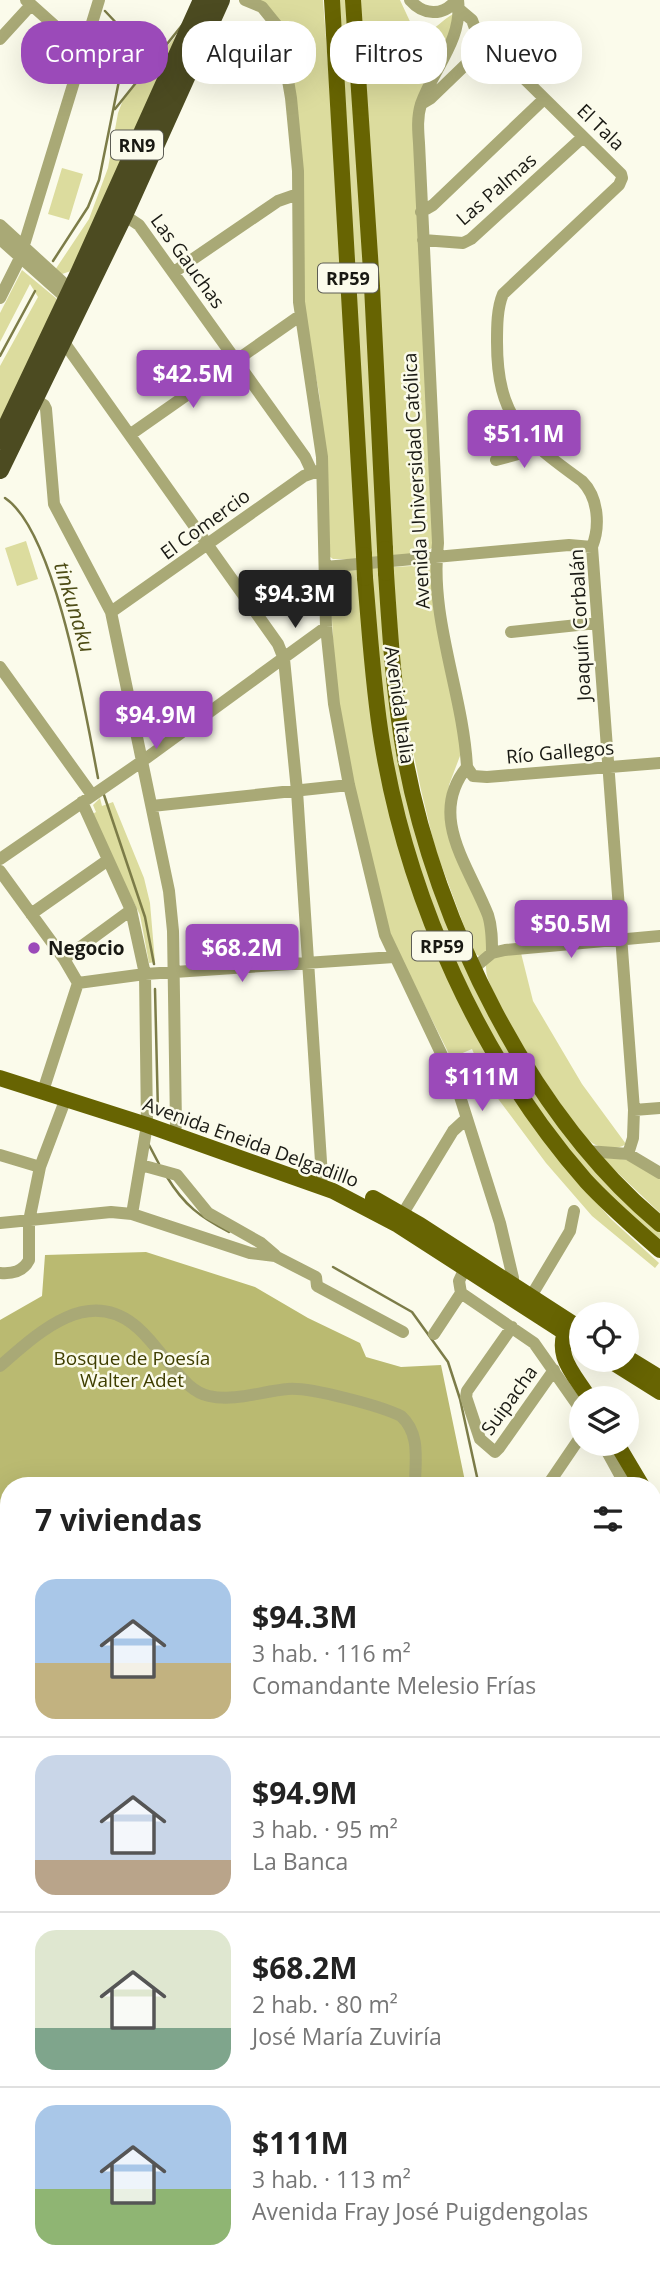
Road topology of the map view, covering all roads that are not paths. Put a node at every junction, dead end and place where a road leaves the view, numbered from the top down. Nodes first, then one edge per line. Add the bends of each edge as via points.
1 (99, 0) edge
2 (202, 0) edge
3 (222, 0) edge
4 (244, 0) edge
5 (332, 0) edge
6 (353, 0) edge
7 (410, 0) edge
8 (33, 2) edge
9 (458, 3) edge
10 (49, 21) edge
11 (93, 21) edge
12 (471, 21) edge
13 (0, 39) edge
14 (461, 69) edge
15 (74, 84) edge
16 (529, 84) edge
17 (544, 99) junction
18 (421, 104) junction
19 (583, 137) junction
20 (621, 182) joint
21 (298, 194) junction
22 (421, 212) junction
23 (124, 215) junction
24 (0, 225) edge
25 (0, 239) edge
26 (424, 240) junction
27 (22, 252) junction
28 (174, 272) junction
29 (0, 299) edge
30 (75, 299) junction
31 (301, 315) junction
32 (63, 341) junction
33 (236, 360) junction
34 (36, 400) junction
35 (131, 434) junction
36 (0, 440) edge
37 (535, 446) junction
38 (496, 460) dead end
39 (0, 470) edge
40 (317, 471) junction
41 (209, 544) junction
42 (592, 547) junction
43 (436, 558) junction
44 (325, 568) junction
45 (111, 612) junction
46 (597, 623) junction
47 (326, 627) junction
48 (511, 632) dead end
49 (284, 659) junction
50 (0, 667) edge
51 (141, 762) junction
52 (660, 763) edge
53 (467, 767) junction
54 (609, 768) junction
55 (349, 785) junction
56 (297, 791) junction
57 (87, 799) junction
58 (152, 806) junction
59 (0, 859) edge
60 (108, 860) junction
61 (0, 872) edge
62 (131, 910) junction
63 (32, 914) junction
64 (660, 936) edge
65 (622, 939) junction
66 (492, 953) junction
67 (394, 957) junction
68 (64, 959) junction
69 (307, 963) junction
70 (474, 968) junction
71 (174, 972) junction
72 (145, 974) junction
73 (78, 983) junction
74 (0, 1067) edge
75 (0, 1078) edge
76 (45, 1087) junction
77 (66, 1098) junction
78 (660, 1108) edge
79 (634, 1110) junction
80 (466, 1119) junction
81 (147, 1120) junction
82 (175, 1130) junction
83 (587, 1151) junction
84 (0, 1154) edge
85 (628, 1154) junction
86 (141, 1165) junction
87 (40, 1167) junction
88 (660, 1173) edge
89 (321, 1181) junction
90 (574, 1211) dead end
91 (132, 1214) junction
92 (402, 1215) junction
93 (29, 1221) junction
94 (0, 1223) edge
95 (660, 1224) edge
96 (660, 1250) edge
97 (275, 1255) junction
98 (464, 1268) junction
99 (5, 1274) edge
100 (513, 1286) junction
101 (461, 1293) junction
102 (530, 1307) junction
103 (512, 1327) junction
104 (569, 1329) edge
105 (403, 1332) dead end
106 (434, 1334) dead end
107 (569, 1339) edge
108 (561, 1350) junction
109 (569, 1362) edge
110 (639, 1365) edge
111 (0, 1366) edge
112 (554, 1370) junction
113 (628, 1372) edge
114 (660, 1378) edge
115 (569, 1392) edge
116 (660, 1392) edge
117 (569, 1454) edge
118 (609, 1456) edge
119 (624, 1456) edge
120 (415, 1477) edge
121 (553, 1477) edge
122 (619, 1477) edge
123 (637, 1477) edge

1 - 11 street
2 - 30 highway, RN9
3 - 23 highway, RN9
4 - 21 street via 262,7 279,28 297,153
5 - 96 main road, Avenida Italia / RP59, bridge via 365,578 377,708 409,855 447,957 489,1043 587,1181
6 - 70 main road, Avenida Italia / RP59, bridge via 391,650 405,760 415,799 437,873
7 - 9 street via 430,13
8 - 10 street
8 - 13 street
9 - 12 street, El Tala
9 - 18 street, Avenida Universidad Católica via 454,38
14 - 18 street
15 - 27 street
16 - 17 street, El Tala
17 - 19 street, El Tala
17 - 22 street
18 - 22 street, Avenida Universidad Católica
19 - 20 street, El Tala via 621,174
19 - 26 street, Las Palmas via 471,239 463,243
20 - 37 street, Joaquín Corbalán via 506,289 500,301 500,386 510,412
21 - 28 street via 278,201
21 - 31 street
22 - 26 street, Avenida Universidad Católica
23 - 28 street, Las Gauchas via 139,225
23 - 30 highway, RN9
24 - 27 street
25 - 27 street
26 - 43 street, Avenida Universidad Católica
27 - 29 street
27 - 30 street
28 - 33 street, Las Gauchas
30 - 32 highway, RN9
30 - 36 highway, RN9
31 - 33 street
31 - 40 street via 320,443
32 - 34 highway, RN9
32 - 35 street
33 - 35 street
33 - 40 street, Las Gauchas
34 - 39 highway, RN9
34 - 45 street via 46,409 54,504
35 - 41 street
37 - 38 street
37 - 42 street, Joaquín Corbalán via 587,486 597,529
40 - 41 street, El Comercio
40 - 44 street
41 - 45 street, El Comercio
41 - 49 street
42 - 43 street via 569,545
42 - 46 street, Joaquín Corbalán
43 - 44 street
43 - 53 street, Avenida Universidad Católica via 440,610
44 - 47 street
45 - 51 street
46 - 48 street
46 - 54 street, Joaquín Corbalán
47 - 49 street
47 - 55 street
49 - 51 street
49 - 56 street
50 - 57 street
51 - 57 street
51 - 58 street
52 - 54 street, Río Gallegos
53 - 54 street, Río Gallegos via 473,776 487,777
53 - 66 street via 449,802 450,820 488,914
54 - 65 street, Joaquín Corbalán
55 - 56 street
55 - 67 street
56 - 58 street
56 - 69 street
57 - 59 street
57 - 60 street
58 - 71 street via 171,901
60 - 62 street
60 - 63 street
61 - 63 street
62 - 68 street
62 - 72 street
63 - 68 street
64 - 65 street
65 - 66 street
65 - 79 street, Joaquín Corbalán
66 - 70 street
67 - 69 street
67 - 80 street via 457,1087
68 - 73 street
69 - 71 street
69 - 89 street
70 - 83 main road, Avenida Italia / RP59 via 523,1060
71 - 72 street
71 - 82 street
72 - 73 street
72 - 81 street
73 - 76 street
74 - 76 main road, Avenida Eneida Delgadillo
75 - 76 main road, Avenida Eneida Delgadillo
76 - 77 main road, Avenida Eneida Delgadillo
76 - 81 main road, Avenida Eneida Delgadillo
77 - 81 main road, Avenida Eneida Delgadillo
77 - 87 street
78 - 79 street
79 - 85 street, Joaquín Corbalán
80 - 92 street via 453,1131
80 - 100 street via 500,1223
81 - 82 main road, Avenida Eneida Delgadillo
81 - 86 street
82 - 89 main road, Avenida Eneida Delgadillo
83 - 85 street
83 - 95 main road, Avenida Italia / RP59
84 - 87 street
85 - 88 street
86 - 91 street
86 - 97 street via 177,1175 208,1213
87 - 93 street
89 - 92 main road, Avenida Eneida Delgadillo via 364,1194
89 - 98 main road, Avenida Eneida Delgadillo
90 - 102 street via 570,1231
91 - 93 street
91 - 97 street via 250,1253
92 - 100 main road, Avenida Eneida Delgadillo
93 - 94 street
93 - 99 street via 29,1260 22,1269
97 - 105 street via 316,1277 317,1286
98 - 101 street
98 - 102 main road, Avenida Eneida Delgadillo
100 - 102 main road, Avenida Eneida Delgadillo
101 - 103 street
101 - 106 street
102 - 104 main road, Avenida Eneida Delgadillo
102 - 108 main road
103 - 112 street via 534,1343
103 - 112 street, Suipacha via 467,1391 480,1439 495,1452
107 - 108 main road
108 - 109 main road
110 - 114 main road
111 - 120 street via 54,1323 104,1309 136,1326 186,1383 203,1394 224,1398 301,1388 401,1416 415,1437
112 - 115 street
113 - 116 main road
117 - 121 street
118 - 122 street
119 - 123 main road

